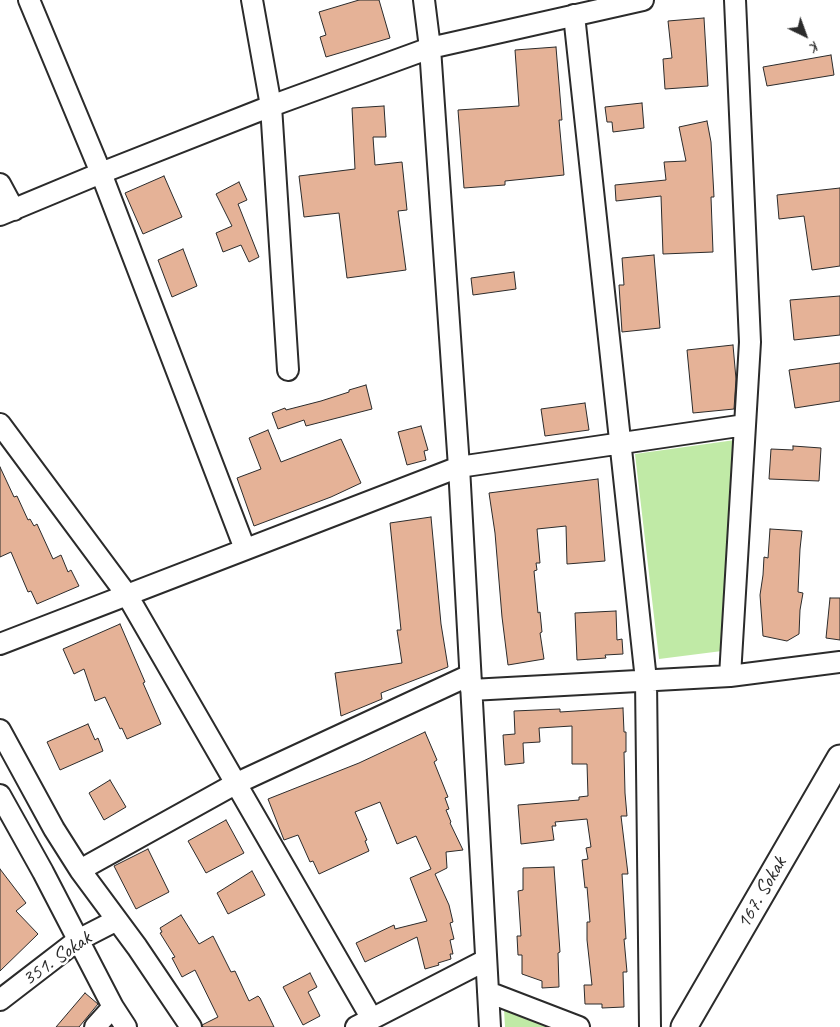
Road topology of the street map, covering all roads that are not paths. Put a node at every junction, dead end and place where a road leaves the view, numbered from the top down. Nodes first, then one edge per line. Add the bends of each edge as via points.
1 (29, 0) edge
2 (252, 0) edge
3 (424, 0) edge
4 (643, 0) edge
5 (735, 0) edge
6 (584, 9) edge
7 (430, 48) junction
8 (271, 106) junction
9 (101, 173) junction
10 (0, 184) edge
11 (7, 213) edge
12 (288, 370) dead end
13 (0, 424) edge
14 (745, 425) junction
15 (620, 443) junction
16 (459, 467) junction
17 (245, 550) junction
18 (127, 595) junction
19 (0, 644) edge
20 (840, 662) edge
21 (730, 676) junction
22 (646, 680) junction
23 (471, 682) junction
24 (0, 730) edge
25 (840, 758) edge
26 (235, 784) junction
27 (0, 795) edge
28 (80, 870) junction
29 (117, 920) junction
30 (78, 940) junction
31 (486, 960) junction
32 (488, 992) junction
33 (0, 1000) edge
34 (113, 1007) junction
35 (364, 1023) edge
36 (95, 1027) edge
37 (126, 1027) edge
38 (191, 1027) edge
39 (490, 1027) edge
40 (579, 1027) edge
41 (650, 1027) edge
42 (684, 1027) edge

1 - 9 street
2 - 8 street
3 - 7 street
4 - 6 street
5 - 14 street via 750,342
6 - 7 street
6 - 15 street
7 - 8 street
7 - 16 street
8 - 9 street
8 - 12 street
9 - 11 street
9 - 17 street
10 - 11 street
13 - 18 street
14 - 15 street
14 - 21 street
15 - 16 street
15 - 22 street
16 - 17 street
16 - 23 street
17 - 18 street
18 - 19 street
18 - 26 street
20 - 21 street
21 - 22 street
22 - 23 street
22 - 41 street
23 - 26 street
23 - 31 street
24 - 28 street
25 - 42 street, 167. Sokak
26 - 28 street
26 - 35 street
27 - 30 street
28 - 29 street
29 - 30 street, 351. Sokak
29 - 38 street
30 - 33 street, 351. Sokak
30 - 34 street
31 - 32 street
31 - 35 street
32 - 39 street
32 - 40 street
34 - 36 street
34 - 37 street

